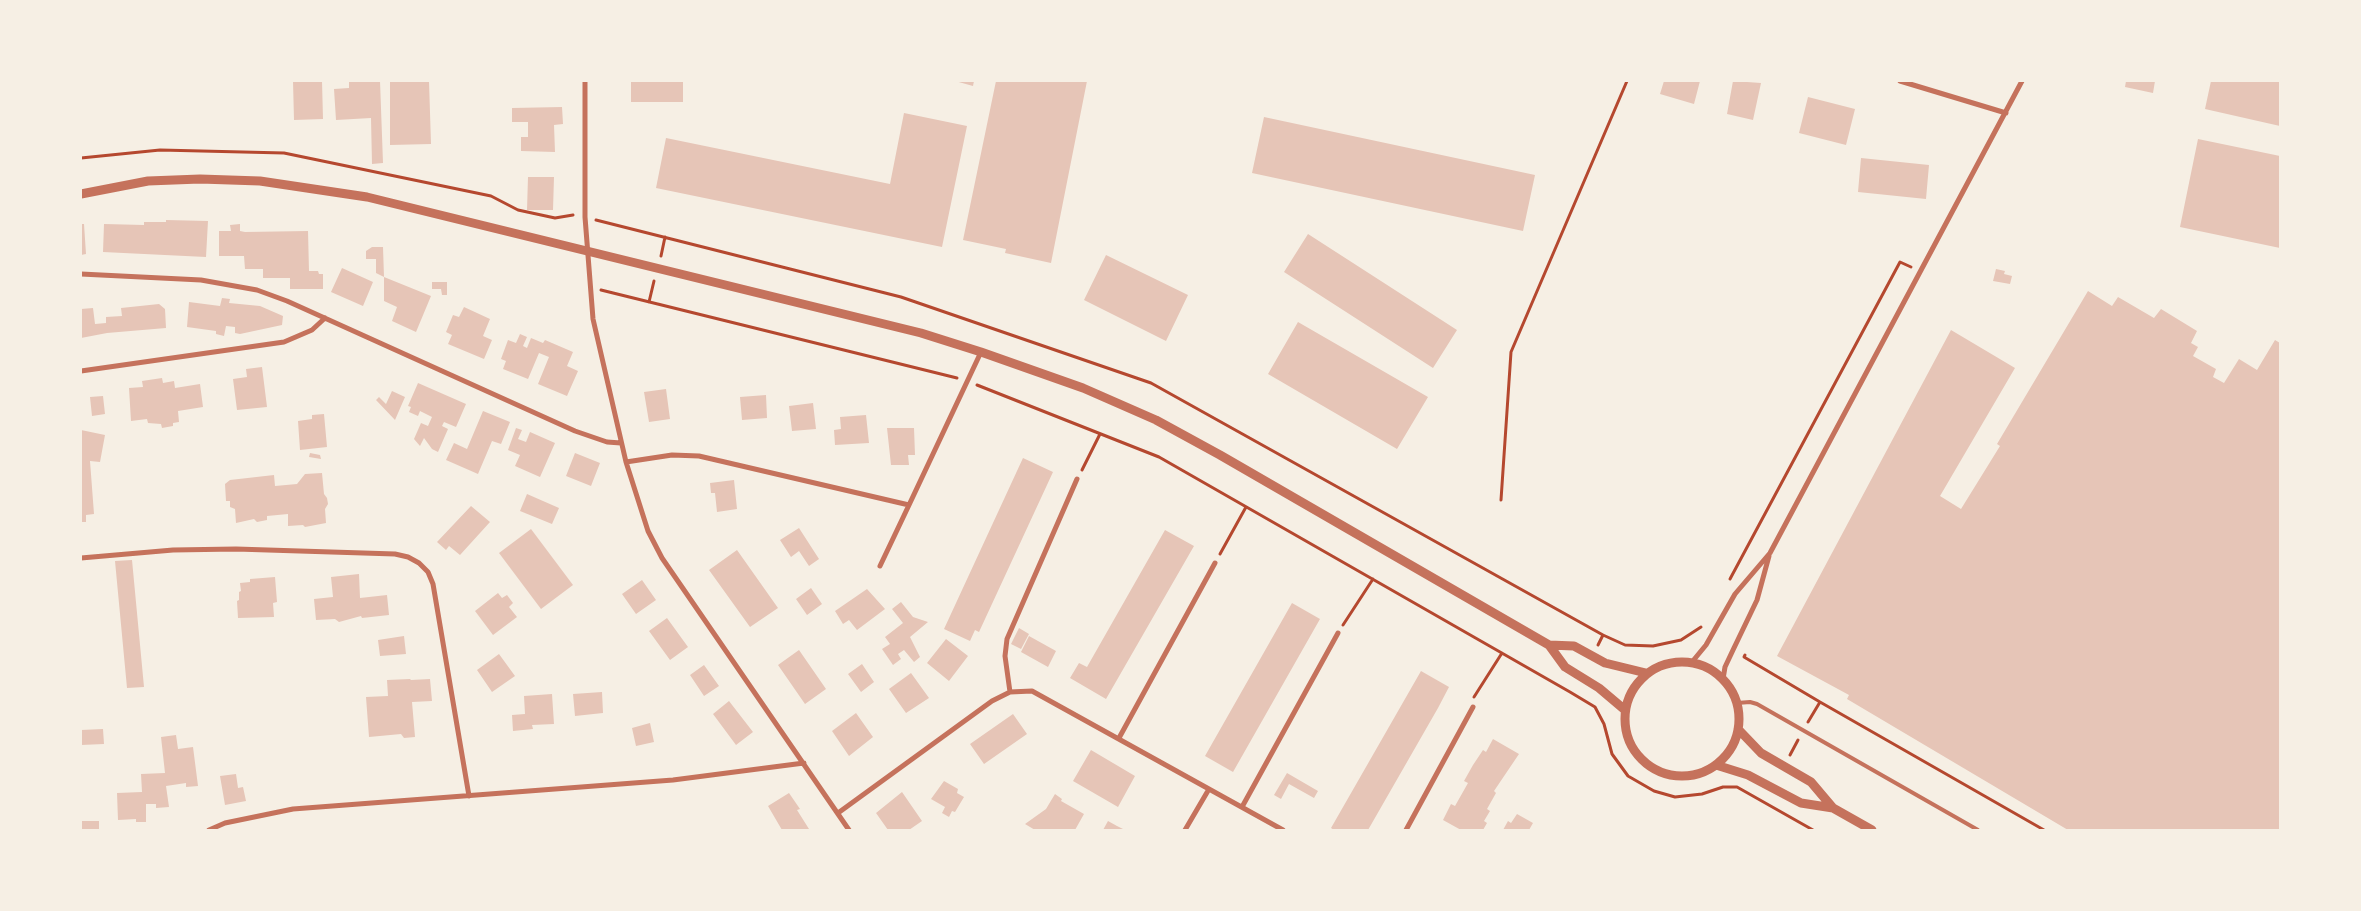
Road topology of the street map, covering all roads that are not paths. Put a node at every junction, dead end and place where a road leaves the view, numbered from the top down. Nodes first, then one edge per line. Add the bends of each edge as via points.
1 (585, 81) edge
2 (1900, 81) edge
3 (2022, 81) edge
4 (2006, 113) junction
5 (81, 194) edge
6 (588, 251) junction
7 (81, 274) edge
8 (325, 318) junction
9 (981, 352) junction
10 (81, 371) edge
11 (621, 443) junction
12 (626, 462) junction
13 (1077, 479) road end
14 (909, 505) junction
15 (1770, 553) junction
16 (81, 558) edge
17 (1215, 563) road end
18 (880, 566) dead end
19 (1338, 633) road end
20 (1549, 646) junction
21 (1692, 662) junction
22 (1646, 673) junction
23 (1723, 679) junction
24 (1010, 692) junction
25 (1737, 703) junction
26 (1473, 707) road end
27 (1625, 710) junction
28 (1738, 729) junction
29 (1118, 738) junction
30 (804, 763) junction
31 (1716, 765) junction
32 (1208, 788) junction
33 (469, 796) junction
34 (1242, 807) junction
35 (1833, 808) junction
36 (838, 813) junction
37 (209, 830) edge
38 (849, 830) edge
39 (1185, 830) edge
40 (1283, 830) edge
41 (1406, 830) edge
42 (1872, 830) edge
43 (1978, 830) edge

1 - 6 street
2 - 4 street
3 - 4 street
4 - 15 street
5 - 6 street via 148,181 260,181 367,197
6 - 9 street via 921,333
6 - 11 street via 593,319
7 - 8 street via 222,282 273,296
8 - 10 street via 312,330 284,342
8 - 11 street via 575,431 607,442
9 - 14 street
9 - 20 street via 1083,388 1156,420
11 - 12 street
12 - 14 street via 672,455 699,456
12 - 30 street via 648,531 662,558
13 - 24 street via 1007,639 1005,656
14 - 18 street
15 - 21 street via 1735,594 1706,645
15 - 23 street via 1758,600 1732,650
16 - 33 street via 220,549 408,556 428,572 433,584
17 - 29 street
19 - 34 street
20 - 22 street via 1574,646 1605,663
20 - 27 street via 1565,667 1599,688
21 - 22 street via 1668,663
21 - 23 street via 1714,671
22 - 27 street via 1632,690
23 - 25 street
24 - 29 street via 1032,691
24 - 36 street via 992,701
25 - 28 street
25 - 43 lane via 1757,704
26 - 41 street
27 - 31 street via 1630,744 1639,758 1652,768 1668,775 1685,777
28 - 31 street via 1731,749
28 - 35 street via 1761,753 1811,782
29 - 32 street
30 - 33 street via 673,780
30 - 36 street
31 - 35 street via 1748,774 1801,803
32 - 34 street
32 - 39 street
33 - 37 street via 293,809 225,823
34 - 40 street
35 - 42 street
36 - 38 street

